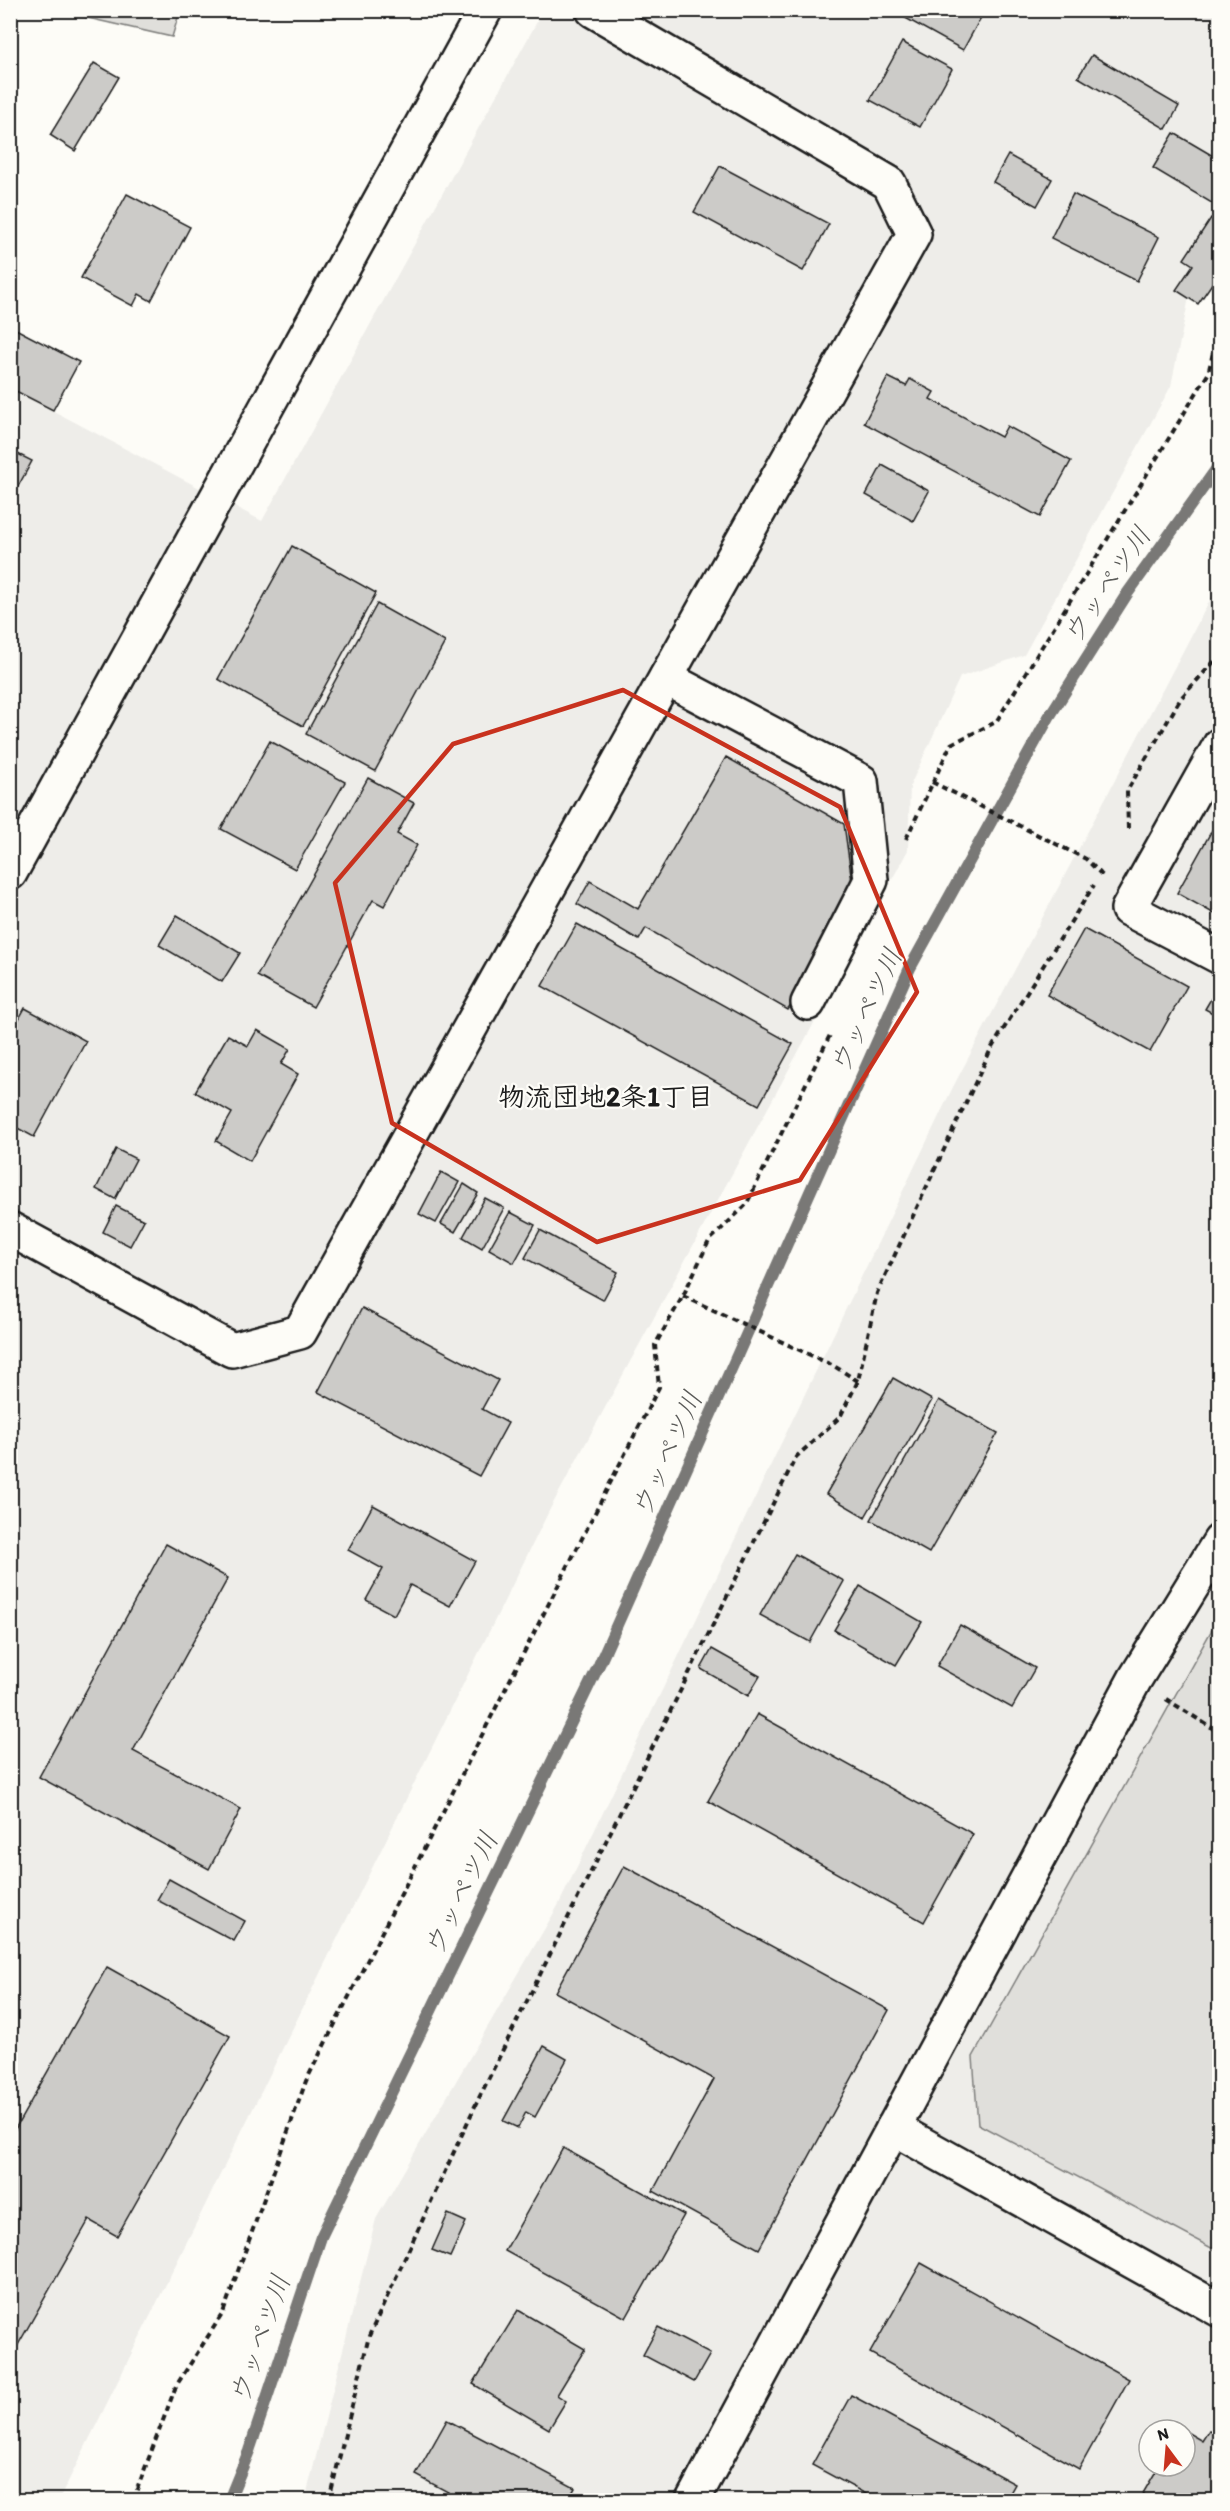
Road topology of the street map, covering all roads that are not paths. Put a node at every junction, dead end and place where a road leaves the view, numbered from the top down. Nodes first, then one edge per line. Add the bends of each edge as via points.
1 (485, 10) edge
2 (593, 10) edge
3 (666, 678) junction
4 (1220, 745) edge
5 (10, 873) edge
6 (1220, 957) edge
7 (808, 1003) dead end
8 (10, 1229) edge
9 (1220, 1540) edge
10 (893, 2128) junction
11 (1220, 2310) edge
12 (693, 2500) edge

1 - 5 street
2 - 3 street via 889,183 914,234
3 - 7 street via 861,781 871,880
3 - 8 street via 300,1332 232,1350
4 - 6 street via 1128,909
9 - 10 street via 1135,1679
10 - 11 street
10 - 12 street

